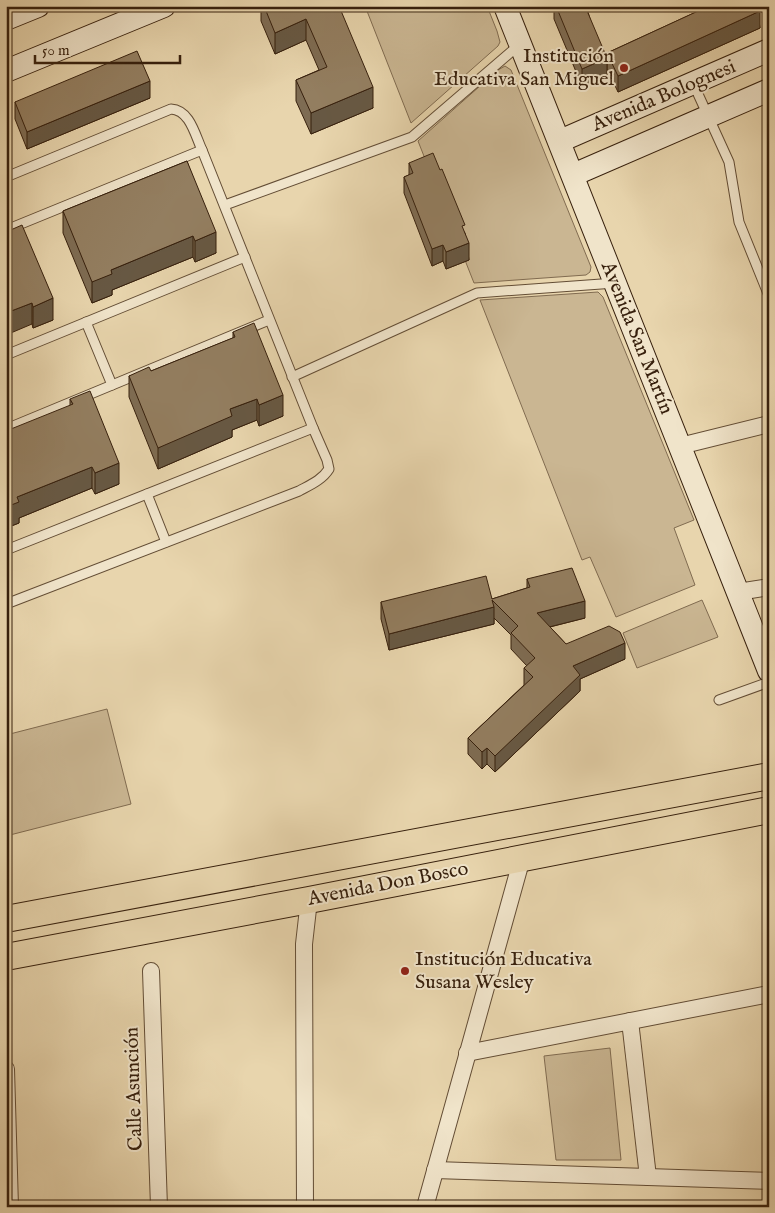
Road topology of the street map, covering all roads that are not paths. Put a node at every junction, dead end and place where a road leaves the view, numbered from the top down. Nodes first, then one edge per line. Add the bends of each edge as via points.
1 (38, 6) edge
2 (164, 6) edge
3 (505, 6) edge
4 (6, 19) edge
5 (520, 45) junction
6 (769, 50) edge
7 (6, 71) edge
8 (693, 83) junction
9 (769, 90) edge
10 (708, 116) junction
11 (560, 141) junction
12 (202, 150) junction
13 (573, 175) junction
14 (6, 177) edge
15 (224, 205) junction
16 (6, 230) edge
17 (245, 257) junction
18 (616, 283) junction
19 (769, 296) edge
20 (269, 320) junction
21 (86, 322) junction
22 (6, 355) edge
23 (292, 377) junction
24 (112, 385) junction
25 (769, 424) edge
26 (313, 428) junction
27 (6, 429) edge
28 (680, 446) junction
29 (147, 494) junction
30 (166, 542) junction
31 (6, 550) edge
32 (769, 586) edge
33 (738, 592) junction
34 (6, 604) edge
35 (769, 671) edge
36 (769, 682) edge
37 (719, 700) dead end
38 (769, 776) edge
39 (769, 810) edge
40 (522, 858) junction
41 (308, 900) junction
42 (6, 919) edge
43 (6, 957) edge
44 (152, 971) dead end
45 (769, 994) edge
46 (630, 1021) junction
47 (467, 1053) junction
48 (6, 1069) edge
49 (435, 1170) junction
50 (648, 1176) junction
51 (769, 1181) edge
52 (10, 1207) edge
53 (159, 1207) edge
54 (305, 1207) edge
55 (425, 1207) edge

1 - 4 main road
2 - 7 main road
3 - 5 main road, Avenida San Martín
5 - 11 main road, Avenida San Martín
5 - 15 lane via 412,136
6 - 8 main road, Avenida Bolognesi
8 - 10 lane
8 - 11 main road, Avenida Bolognesi
9 - 10 main road, Avenida Bolognesi
10 - 13 main road, Avenida Bolognesi
10 - 19 lane via 729,162 739,222
11 - 13 main road, Avenida San Martín
12 - 14 lane via 188,117 171,108
12 - 15 lane
12 - 16 lane
13 - 18 main road, Avenida San Martín
15 - 17 lane
17 - 20 lane
17 - 21 lane
18 - 23 lane via 477,293
18 - 28 main road, Avenida San Martín
20 - 23 lane
20 - 24 lane
21 - 22 lane
21 - 24 lane
23 - 26 lane
24 - 27 lane
25 - 28 street
26 - 29 lane
26 - 30 lane via 327,460 329,469 324,476 299,491
28 - 33 main road, Avenida San Martín
29 - 30 lane
29 - 31 lane
30 - 34 lane
32 - 33 street
33 - 35 main road, Avenida San Martín
36 - 37 lane
38 - 42 main road, Avenida Don Bosco
39 - 40 main road, Avenida Don Bosco
40 - 41 main road, Avenida Don Bosco
40 - 47 street
41 - 43 main road, Avenida Don Bosco
41 - 54 street via 304,944
44 - 53 street, Calle Asunción
45 - 46 street
46 - 47 street
46 - 50 street
47 - 49 street
48 - 52 street
49 - 50 street
49 - 55 street
50 - 51 street

